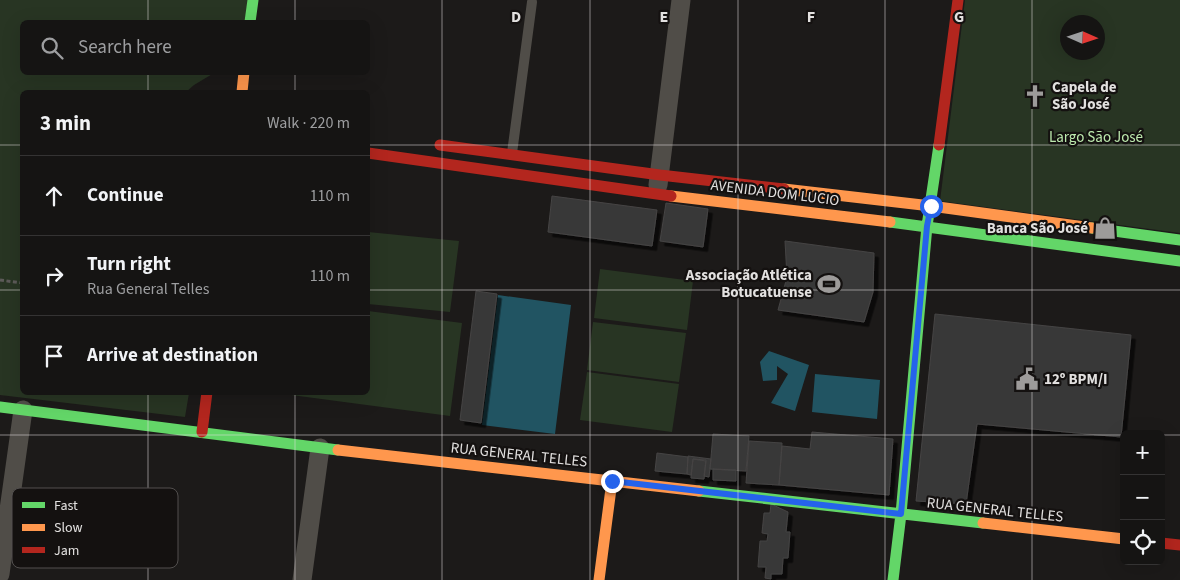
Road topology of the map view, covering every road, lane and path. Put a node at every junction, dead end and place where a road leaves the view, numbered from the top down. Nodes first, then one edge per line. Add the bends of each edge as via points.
1 (253, 0) edge
2 (681, 0) edge
3 (958, 0) edge
4 (532, 2) dead end
5 (250, 20) edge
6 (244, 75) edge
7 (242, 90) edge
8 (425, 143) dead end
9 (370, 153) edge
10 (512, 154) junction
11 (660, 175) junction
12 (657, 194) junction
13 (931, 206) junction
14 (927, 226) junction
15 (1180, 240) edge
16 (1180, 261) edge
17 (0, 280) edge
18 (20, 283) edge
19 (207, 395) edge
20 (0, 407) edge
21 (23, 410) junction
22 (202, 432) junction
23 (320, 448) junction
24 (612, 481) junction
25 (12, 488) edge
26 (12, 488) edge
27 (901, 514) junction
28 (1120, 539) edge
29 (1165, 544) edge
30 (1180, 546) edge
31 (0, 574) edge
32 (302, 580) edge
33 (599, 580) edge
34 (892, 580) edge

1 - 5 street
2 - 11 street
3 - 13 street
4 - 10 lane
6 - 7 street
8 - 10 street, AVENIDA DOM LUCIO
9 - 12 street, AVENIDA DOM LUCIO
10 - 11 street, AVENIDA DOM LUCIO
11 - 12 street
11 - 13 street, AVENIDA DOM LUCIO
12 - 14 street, AVENIDA DOM LUCIO
13 - 14 street
13 - 15 street, AVENIDA DOM LUCIO
14 - 16 street, AVENIDA DOM LUCIO
14 - 27 street
17 - 18 path
19 - 22 street
20 - 21 street, RUA GENERAL TELLES
21 - 22 street, RUA GENERAL TELLES
21 - 25 street
22 - 23 street, RUA GENERAL TELLES
23 - 24 street, RUA GENERAL TELLES
23 - 32 street
24 - 27 street, RUA GENERAL TELLES
24 - 33 street
26 - 31 street
27 - 28 street, RUA GENERAL TELLES
27 - 34 street
29 - 30 street

